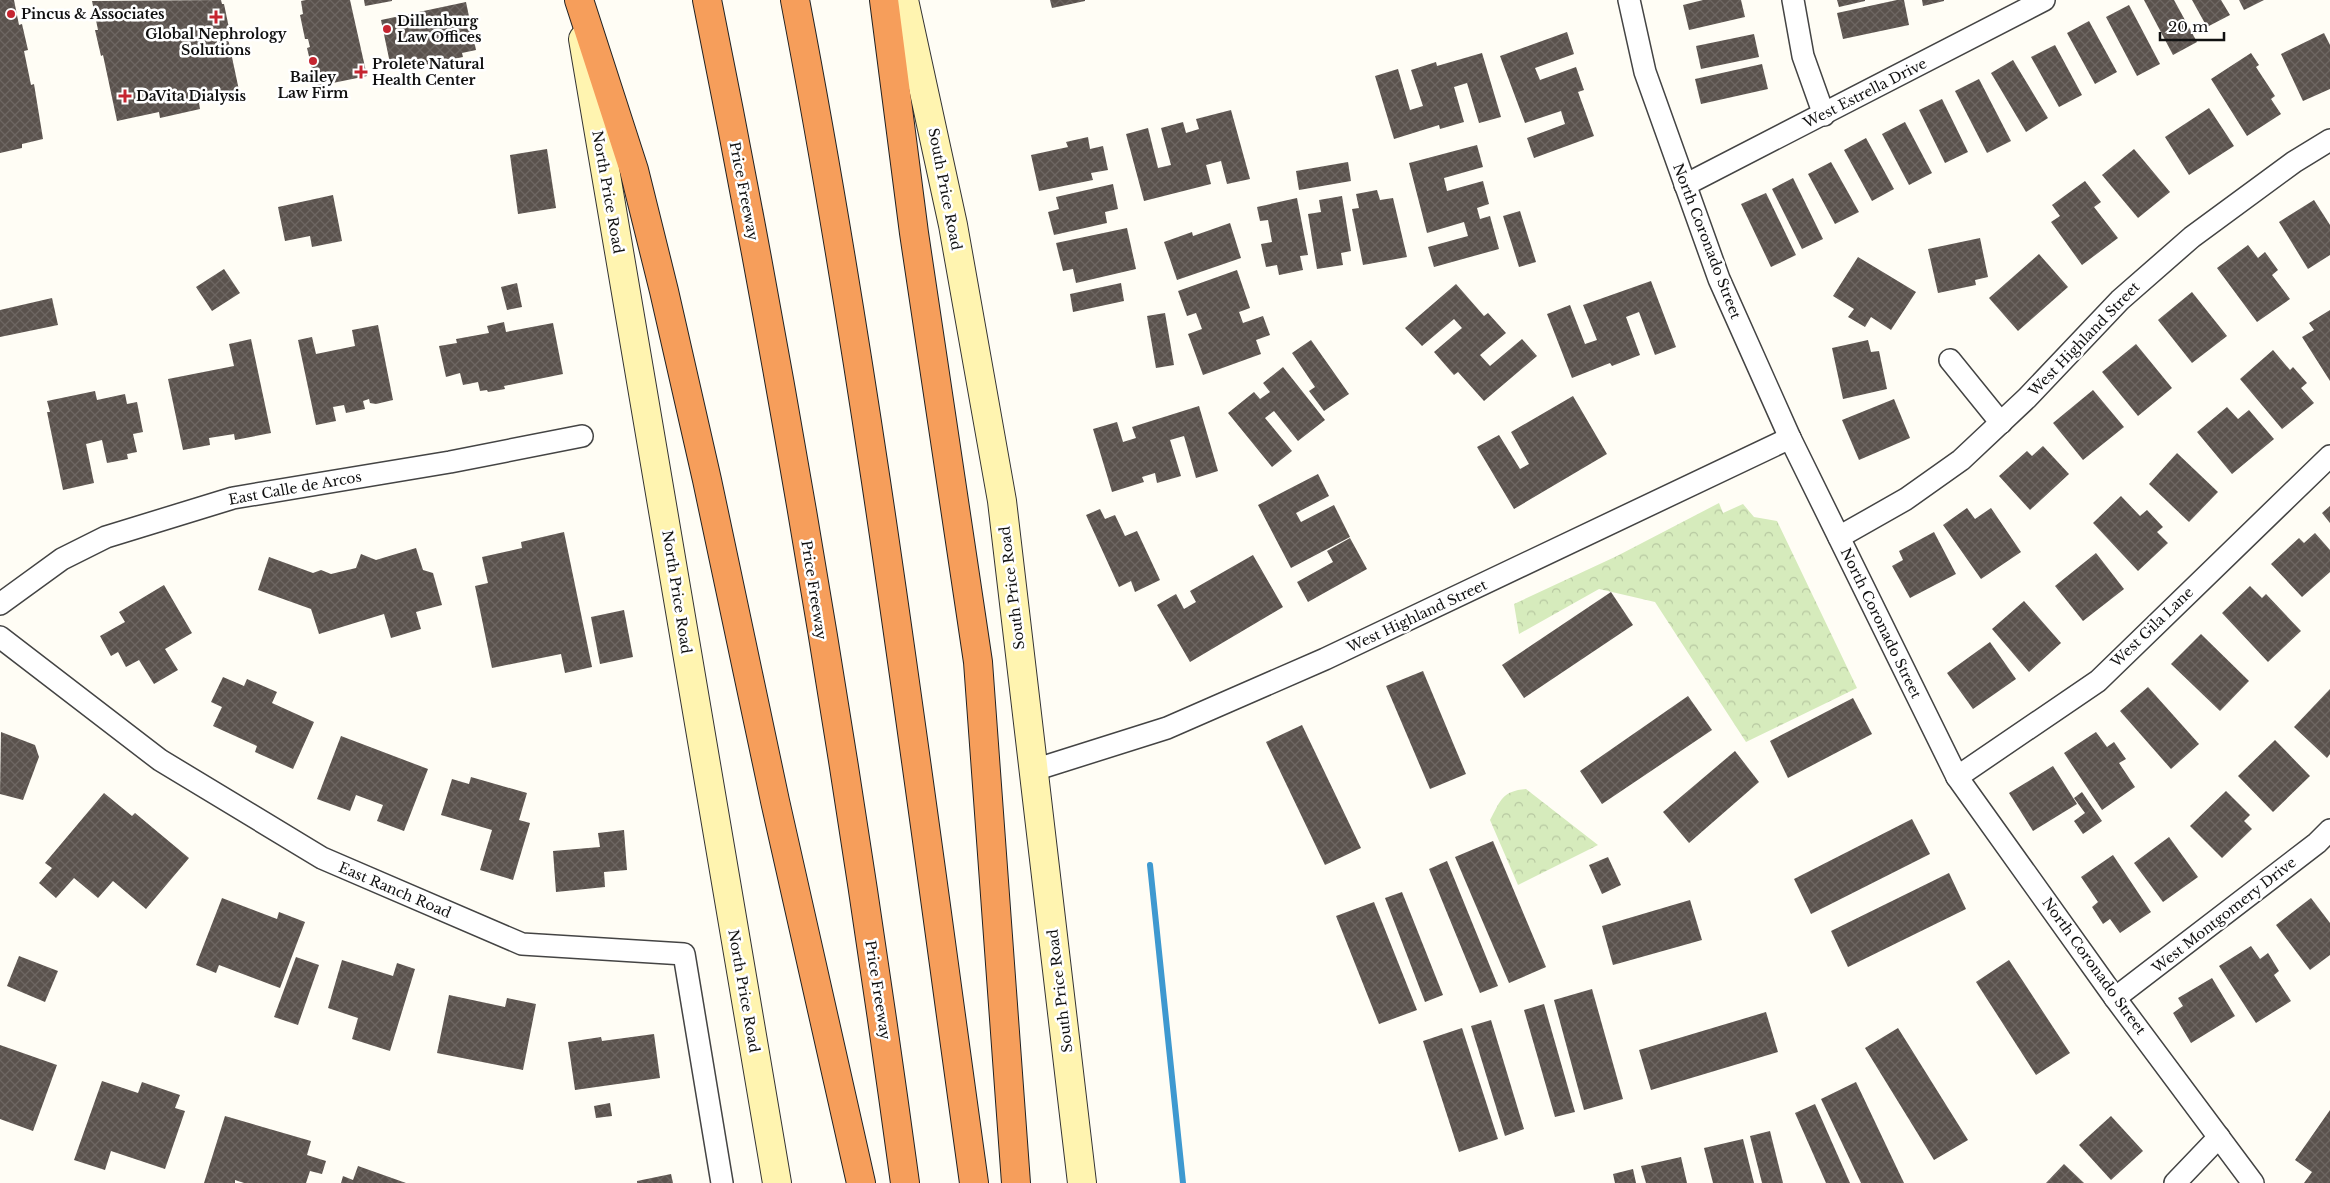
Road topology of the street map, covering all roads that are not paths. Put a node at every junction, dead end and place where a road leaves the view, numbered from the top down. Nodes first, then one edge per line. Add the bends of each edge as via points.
1 (578, 0) edge
2 (707, 0) edge
3 (794, 0) edge
4 (884, 0) edge
5 (904, 0) edge
6 (1628, 0) edge
7 (1793, 0) edge
8 (2044, 0) edge
9 (1824, 115) junction
10 (2330, 140) edge
11 (1685, 184) junction
12 (1950, 360) dead end
13 (2001, 423) junction
14 (582, 436) dead end
15 (1790, 438) junction
16 (2330, 456) edge
17 (1839, 537) junction
18 (0, 604) edge
19 (0, 637) edge
20 (1034, 770) junction
21 (1957, 777) junction
22 (2330, 830) edge
23 (2115, 998) junction
24 (2220, 1137) junction
25 (722, 1183) edge
26 (777, 1183) edge
27 (861, 1183) edge
28 (905, 1183) edge
29 (974, 1183) edge
30 (1016, 1183) edge
31 (1082, 1183) edge
32 (2175, 1183) edge
33 (2253, 1183) edge

1 - 26 main road, North Price Road via 605,177
1 - 27 highway via 634,170 664,290
2 - 28 highway, Price Freeway via 794,468 855,840
3 - 29 highway via 814,100 871,453 921,786
4 - 30 highway via 914,233 978,662
5 - 20 main road, South Price Road via 953,225 993,444
6 - 11 street, North Coronado Street via 1645,72
7 - 9 street via 1803,56
8 - 9 street, West Estrella Drive
9 - 11 street, West Estrella Drive
10 - 13 street, West Highland Street via 2294,162 2192,237 2120,300
11 - 15 street, North Coronado Street via 1719,279
12 - 13 street
13 - 17 street, West Highland Street via 1961,460 1906,500
14 - 18 street, East Calle de Arcos via 457,461 233,498 106,537 62,559
15 - 17 street, North Coronado Street
15 - 20 street, West Highland Street via 1325,659 1167,728
16 - 21 street, West Gila Lane via 2098,681
17 - 21 street, North Coronado Street
19 - 25 street, East Ranch Road via 160,760 322,858 522,944 684,954
20 - 31 main road, South Price Road
21 - 23 street, North Coronado Street
22 - 23 street, West Montgomery Drive
23 - 24 street, North Coronado Street
24 - 32 street
24 - 33 street, North Coronado Street

